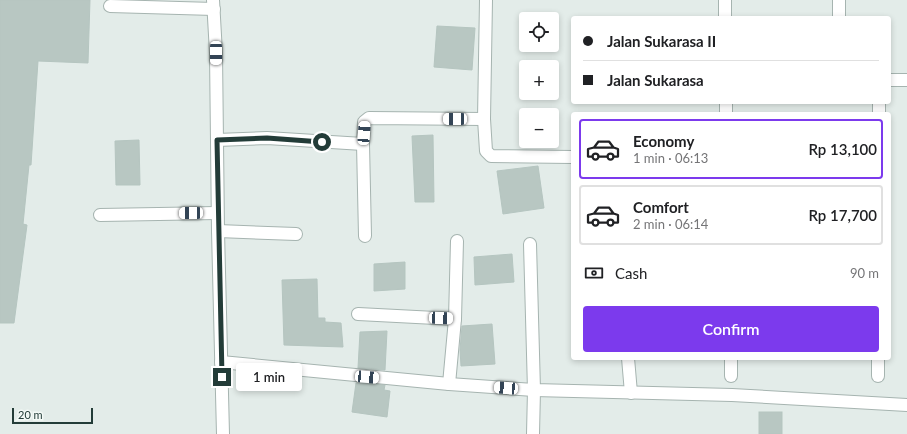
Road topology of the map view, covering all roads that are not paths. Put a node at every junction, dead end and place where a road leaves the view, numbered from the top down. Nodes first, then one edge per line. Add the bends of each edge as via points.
1 (486, 0) edge
2 (725, 0) edge
3 (839, 0) edge
4 (213, 4) edge
5 (110, 6) dead end
6 (725, 16) edge
7 (839, 16) edge
8 (891, 80) edge
9 (907, 80) edge
10 (484, 119) junction
11 (217, 140) junction
12 (363, 144) junction
13 (571, 157) edge
14 (217, 213) junction
15 (100, 215) dead end
16 (218, 231) junction
17 (296, 234) dead end
18 (365, 236) dead end
19 (457, 241) dead end
20 (530, 244) dead end
21 (358, 314) dead end
22 (455, 318) junction
23 (628, 360) edge
24 (731, 360) edge
25 (878, 360) edge
26 (221, 362) junction
27 (731, 376) dead end
28 (878, 376) dead end
29 (449, 384) junction
30 (534, 390) junction
31 (631, 393) junction
32 (907, 405) edge
33 (223, 434) edge
34 (533, 434) edge

1 - 10 street
2 - 6 street
3 - 7 street
4 - 5 street
4 - 11 street
8 - 9 street
10 - 12 street via 369,118 364,122
10 - 13 street via 486,151 491,156
11 - 12 street via 267,138
11 - 14 street
12 - 18 street
14 - 15 street
14 - 16 street
16 - 17 street
16 - 26 street
19 - 22 street
20 - 30 street
21 - 22 street
22 - 29 street
23 - 31 street
24 - 27 street
25 - 28 street
26 - 29 street
26 - 33 street
29 - 30 street
30 - 31 street
30 - 34 street
31 - 32 street via 732,395

